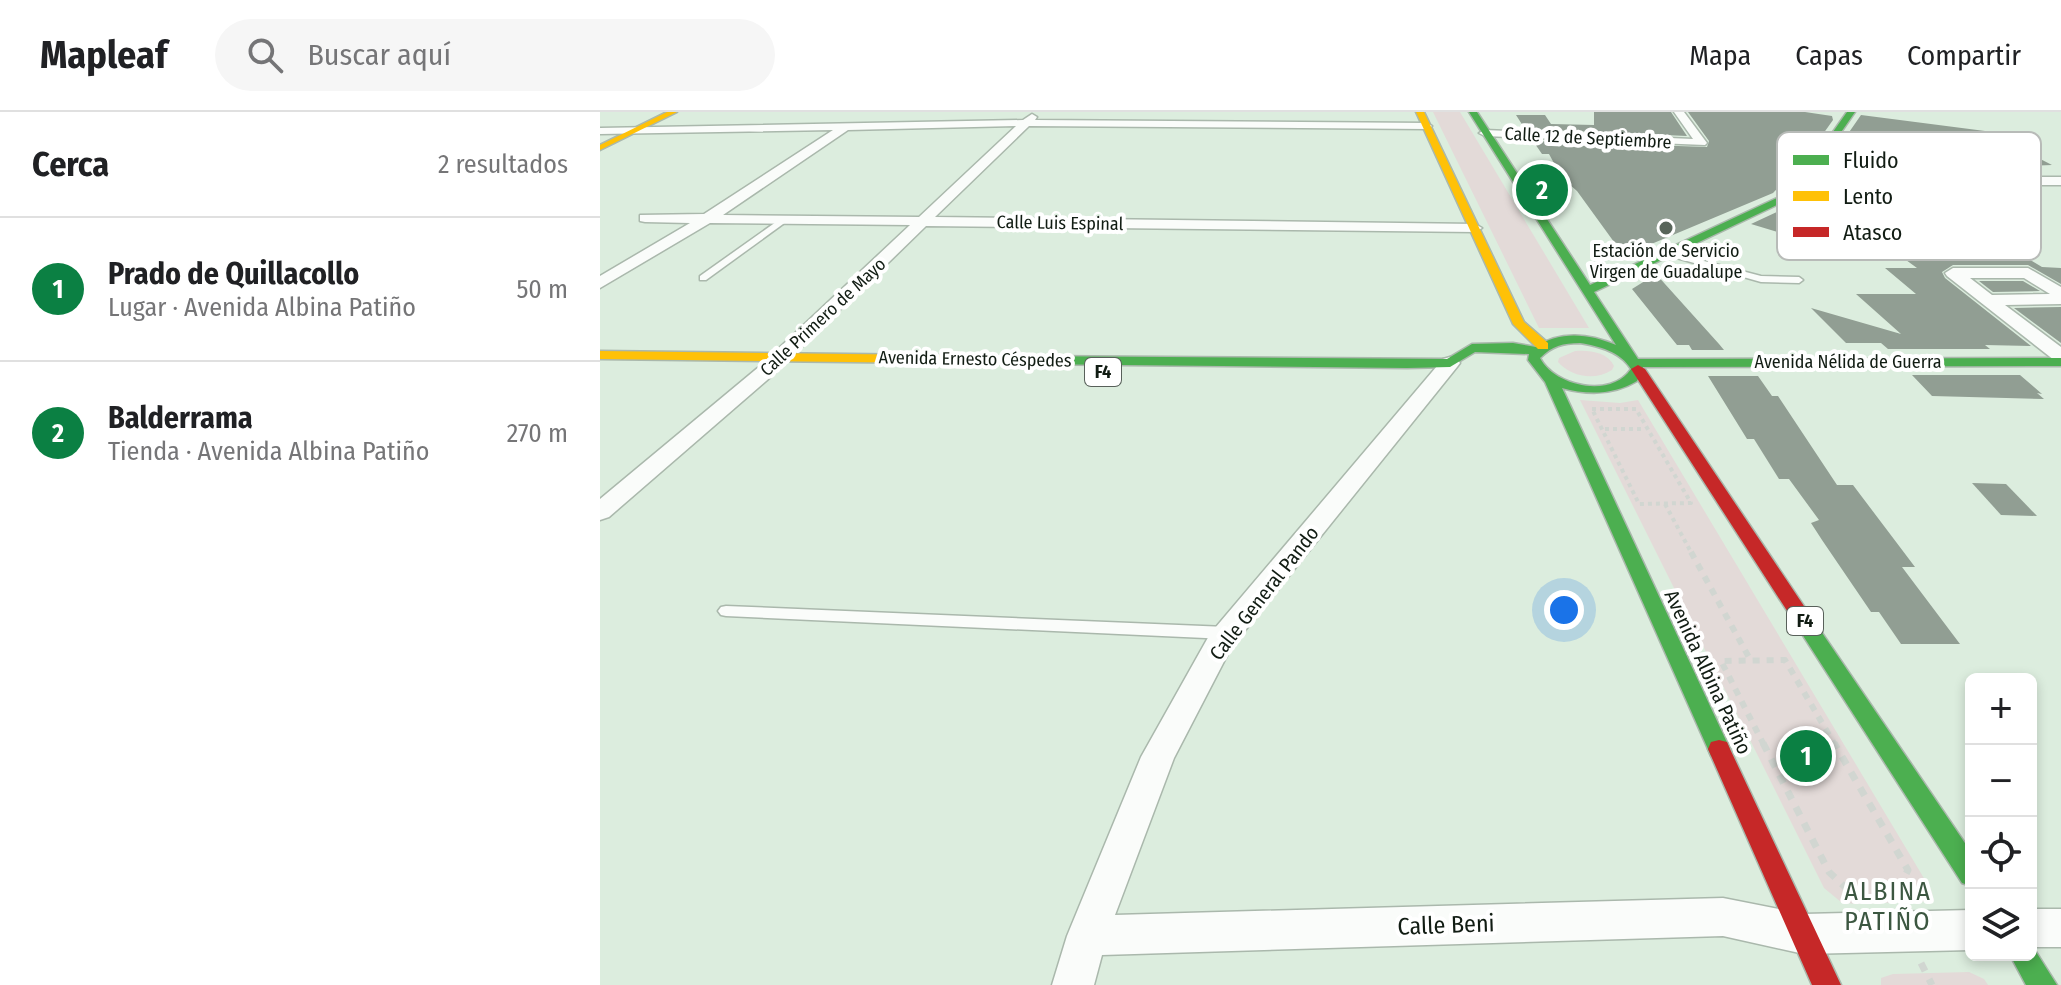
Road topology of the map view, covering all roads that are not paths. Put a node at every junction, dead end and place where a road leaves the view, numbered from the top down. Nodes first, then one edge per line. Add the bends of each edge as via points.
1 (673, 112) edge
2 (869, 112) edge
3 (1221, 112) edge
4 (1473, 112) edge
5 (1679, 112) edge
6 (1851, 112) edge
7 (1032, 118) edge
8 (1424, 119) edge
9 (1217, 124) junction
10 (846, 126) junction
11 (636, 130) junction
12 (600, 131) edge
13 (1835, 132) edge
14 (1485, 133) junction
15 (600, 148) edge
16 (2054, 181) edge
17 (2061, 187) edge
18 (1777, 201) edge
19 (645, 218) dead end
20 (707, 219) junction
21 (786, 219) junction
22 (925, 221) junction
23 (1475, 228) junction
24 (1669, 253) junction
25 (703, 278) dead end
26 (1799, 280) dead end
27 (600, 283) edge
28 (1589, 290) junction
29 (2061, 297) edge
30 (1988, 300) junction
31 (1540, 348) junction
32 (600, 355) edge
33 (2061, 359) edge
34 (774, 363) junction
35 (1635, 363) junction
36 (600, 368) edge
37 (1451, 370) junction
38 (1538, 374) junction
39 (600, 512) edge
40 (726, 611) dead end
41 (1228, 633) junction
42 (1965, 865) edge
43 (2037, 928) edge
44 (2061, 928) edge
45 (1965, 930) edge
46 (1804, 934) junction
47 (1087, 936) junction
48 (2028, 961) edge
49 (1073, 985) edge
50 (1827, 985) edge
51 (2043, 985) edge

1 - 11 main road
2 - 10 street
3 - 9 street
4 - 14 main road, F4
5 - 14 street, Calle 12 de Septiembre via 1701,143
6 - 13 main road
7 - 9 street
7 - 10 street
7 - 22 street, Calle Primero de Mayo
8 - 9 street
8 - 23 main road
10 - 11 street
10 - 20 street
11 - 12 street
11 - 15 main road
14 - 28 main road, F4
16 - 17 street
18 - 24 main road
19 - 20 street, Calle Luis Espinal
20 - 21 street, Calle Luis Espinal
20 - 27 street
21 - 22 street, Calle Luis Espinal
21 - 25 lane
22 - 23 street, Calle Luis Espinal
22 - 34 street, Calle Primero de Mayo
23 - 31 main road via 1519,324
24 - 26 lane via 1761,279
24 - 28 main road
28 - 35 main road, F4
29 - 30 street
29 - 30 street via 2028,273 1953,273
30 - 33 street
31 - 35 main road, F4 via 1566,340 1595,342
31 - 37 main road, Avenida Ernesto Céspedes / F4 via 1472,348
31 - 38 main road, Avenida Albina Patiño via 1533,357
32 - 34 main road, Avenida Ernesto Céspedes / F4
33 - 35 main road, Avenida Nélida de Guerra / F4
34 - 36 main road, Avenida Ernesto Céspedes / F4
34 - 37 main road, Avenida Ernesto Céspedes / F4
34 - 39 street, Calle Primero de Mayo
35 - 38 main road, F4 via 1632,380 1601,389
35 - 42 main road, F4
37 - 41 street, Calle General Pando
38 - 46 main road, Avenida Albina Patiño
40 - 41 lane
41 - 47 street, Calle General Pando via 1158,757
43 - 44 street
45 - 46 street, Calle Beni
46 - 47 street, Calle Beni via 1723,917
46 - 50 main road, Avenida Albina Patiño
47 - 49 street, Calle General Pando
48 - 51 main road

